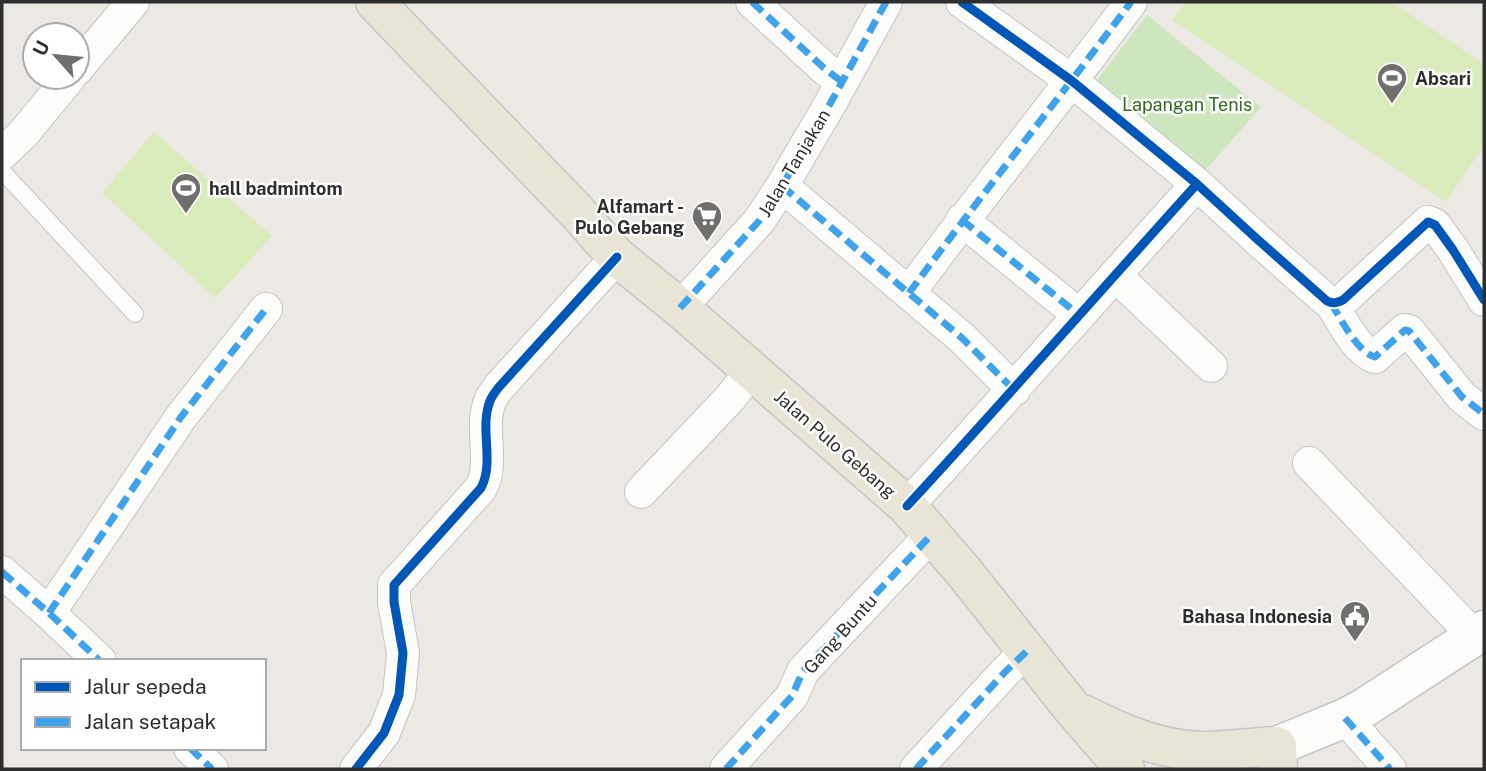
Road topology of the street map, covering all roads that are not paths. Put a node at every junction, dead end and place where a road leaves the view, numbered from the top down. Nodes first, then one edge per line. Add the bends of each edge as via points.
1 (133, 2) edge
2 (375, 2) edge
3 (752, 2) edge
4 (962, 2) edge
5 (1131, 2) edge
6 (881, 4) edge
7 (91, 52) edge
8 (1072, 81) junction
9 (842, 82) junction
10 (58, 91) edge
11 (2, 154) edge
12 (2, 171) edge
13 (1197, 184) junction
14 (782, 186) junction
15 (962, 220) junction
16 (617, 257) junction
17 (1115, 275) junction
18 (908, 293) junction
19 (1484, 300) edge
20 (1331, 303) junction
21 (680, 308) junction
22 (266, 309) dead end
23 (135, 314) dead end
24 (1079, 314) junction
25 (1211, 366) dead end
26 (751, 371) junction
27 (1014, 390) junction
28 (1484, 414) edge
29 (1309, 463) dead end
30 (641, 492) dead end
31 (907, 506) junction
32 (932, 534) junction
33 (2, 572) edge
34 (49, 613) junction
35 (1480, 634) edge
36 (1027, 651) junction
37 (98, 659) edge
38 (1072, 708) junction
39 (1345, 718) junction
40 (192, 750) edge
41 (1278, 758) edge
42 (1202, 760) edge
43 (212, 769) edge
44 (356, 769) edge
45 (726, 769) edge
46 (916, 769) edge
47 (1125, 769) edge
48 (1390, 769) edge

1 - 7 street
2 - 16 main road, Jalan Pulo Gebang
3 - 9 street
4 - 8 street
5 - 8 street
6 - 9 street, Jalan Tanjakan
8 - 13 street
8 - 15 street
9 - 14 street, Jalan Tanjakan
10 - 11 street
12 - 23 lane
13 - 17 street
13 - 20 street
14 - 18 street
14 - 21 street, Jalan Tanjakan via 759,221
15 - 18 street
15 - 24 street
16 - 21 main road, Jalan Pulo Gebang
16 - 44 street via 499,387 491,399 488,471 481,488 394,585 403,653 399,695 384,733
17 - 24 street
17 - 25 street
18 - 27 street
19 - 20 street via 1453,250 1428,222 1343,300
20 - 28 street via 1370,356 1409,331 1462,397
21 - 26 main road, Jalan Pulo Gebang
22 - 34 street via 181,417
24 - 27 street
26 - 30 street
26 - 31 main road, Jalan Pulo Gebang
27 - 31 street
29 - 35 street
31 - 32 main road, Jalan Pulo Gebang
32 - 36 main road, Jalan Pulo Gebang
32 - 45 street, Gang Buntu via 803,671 792,696
33 - 34 street
34 - 37 street
35 - 39 street, Jalan Pulo Gebang
36 - 38 main road, Jalan Pulo Gebang
36 - 46 street
38 - 42 main road, Jalan Pulo Gebang via 1115,730
38 - 47 main road
39 - 41 street, Jalan Pulo Gebang
39 - 48 street
40 - 43 street
41 - 42 main road, Jalan Pulo Gebang

